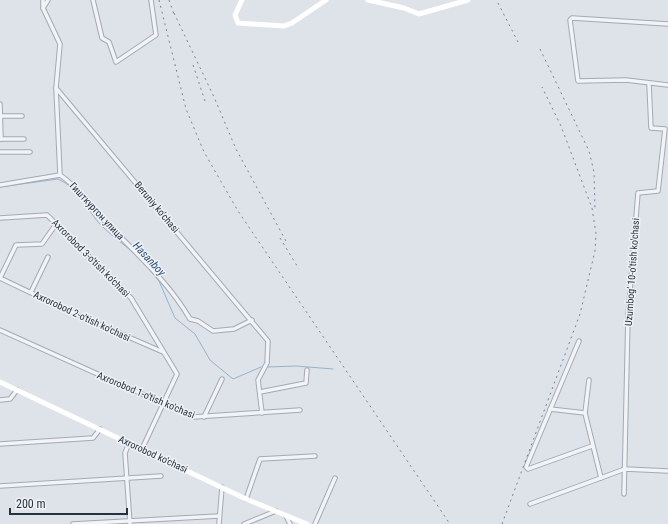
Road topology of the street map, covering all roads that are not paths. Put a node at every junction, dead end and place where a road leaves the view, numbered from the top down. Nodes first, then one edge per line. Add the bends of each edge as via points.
1 (42, 0) edge
2 (48, 0) edge
3 (93, 0) edge
4 (151, 0) edge
5 (242, 0) edge
6 (326, 0) edge
7 (368, 0) edge
8 (468, 0) edge
9 (43, 8) junction
10 (668, 24) edge
11 (649, 84) junction
12 (668, 85) edge
13 (56, 88) junction
14 (0, 104) edge
15 (0, 116) edge
16 (22, 116) dead end
17 (1, 139) edge
18 (24, 139) dead end
19 (0, 152) edge
20 (30, 152) dead end
21 (60, 174) junction
22 (0, 185) edge
23 (0, 218) edge
24 (56, 224) junction
25 (48, 257) dead end
26 (1, 278) edge
27 (0, 283) edge
28 (31, 292) junction
29 (252, 320) junction
30 (0, 330) edge
31 (579, 341) dead end
32 (164, 353) junction
33 (307, 370) dead end
34 (222, 379) dead end
35 (589, 380) dead end
36 (0, 382) edge
37 (17, 390) junction
38 (260, 392) junction
39 (0, 400) edge
40 (163, 404) junction
41 (550, 409) junction
42 (300, 410) dead end
43 (262, 413) junction
44 (585, 413) junction
45 (204, 417) junction
46 (100, 429) junction
47 (129, 443) junction
48 (0, 444) edge
49 (592, 446) junction
50 (142, 450) junction
51 (315, 456) dead end
52 (624, 469) junction
53 (668, 471) edge
54 (161, 476) dead end
55 (335, 478) dead end
56 (601, 478) junction
57 (127, 479) junction
58 (0, 486) edge
59 (222, 487) junction
60 (624, 494) dead end
61 (246, 499) junction
62 (530, 504) dead end
63 (276, 511) junction
64 (286, 515) junction
65 (219, 516) junction
66 (130, 523) edge
67 (73, 524) edge
68 (218, 524) edge
69 (244, 524) edge
70 (290, 524) edge
71 (307, 524) edge
72 (315, 524) edge

1 - 9 street
2 - 9 street
3 - 4 street via 102,38 109,42 116,62 156,36
5 - 6 street via 235,18 240,24 282,26 292,23
7 - 8 street via 421,14
9 - 13 street via 60,44
10 - 11 street via 571,18 577,80 626,80
11 - 12 street
11 - 52 street, Uzumbog' 10-o'tish ko'chasi via 651,128 665,129 658,191 638,193 628,316
13 - 21 street, Гишткургон улица
13 - 29 street, Beruniy ko'chasi
14 - 15 street
15 - 16 street
15 - 17 street
17 - 18 street
19 - 20 street
21 - 22 street
21 - 29 street, Гишткургон улица via 72,182 96,213 161,278 180,301 190,319 213,331 234,329
23 - 24 street, Axrorobod 3-o'tish ko'chasi via 47,215
24 - 26 street via 42,244 16,245
24 - 32 street, Axrorobod 3-o'tish ko'chasi via 131,298
25 - 28 street
26 - 27 street
26 - 28 street, Axrorobod 2-o'tish ko'chasi
28 - 32 street, Axrorobod 2-o'tish ko'chasi
29 - 38 street, Beruniy ko'chasi via 268,340 267,363 258,380
30 - 40 street, Axrorobod 1-o'tish ko'chasi
31 - 41 street
32 - 40 street, Axrorobod 3-o'tish ko'chasi via 177,374
33 - 38 street via 306,383
34 - 45 street
35 - 44 street
36 - 37 street, Axrorobod ko'chasi
37 - 39 street via 10,399
37 - 46 street, Axrorobod ko'chasi
38 - 43 street, Beruniy ko'chasi
40 - 45 street, Axrorobod 1-o'tish ko'chasi via 193,417
40 - 50 street, Axrorobod 3-o'tish ko'chasi
41 - 44 street
41 - 49 street via 526,468
42 - 43 street, Axrorobod 1-o'tish ko'chasi
43 - 45 street, Axrorobod 1-o'tish ko'chasi
44 - 49 street
46 - 47 street, Axrorobod ko'chasi
46 - 48 street via 93,438
47 - 50 street, Axrorobod ko'chasi
47 - 57 street via 125,453
49 - 56 street
50 - 59 street, Axrorobod ko'chasi
51 - 61 street via 260,459
52 - 53 street
52 - 56 street
52 - 60 street, Uzumbog' 10-o'tish ko'chasi
54 - 57 street
55 - 72 street
56 - 62 street
57 - 58 street
57 - 66 street
59 - 61 street, Axrorobod ko'chasi
59 - 65 street
61 - 63 street, Axrorobod ko'chasi
63 - 64 street, Axrorobod ko'chasi
63 - 69 street
64 - 70 street
64 - 71 street, Axrorobod ko'chasi
65 - 66 street
65 - 68 street
66 - 67 street

